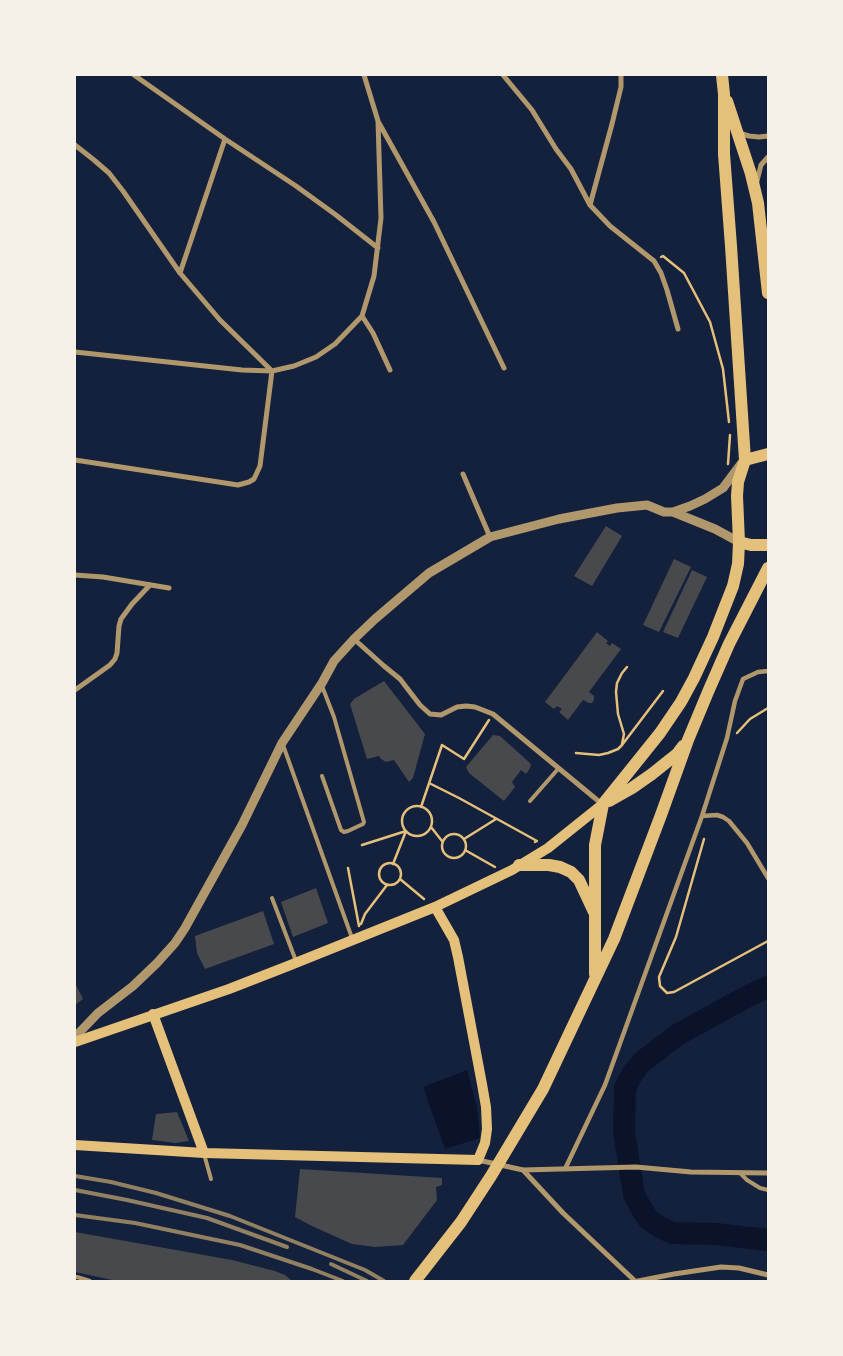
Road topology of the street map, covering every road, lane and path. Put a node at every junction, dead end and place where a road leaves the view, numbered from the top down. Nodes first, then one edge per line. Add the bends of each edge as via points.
1 (134, 75) edge
2 (364, 75) edge
3 (503, 75) edge
4 (621, 75) edge
5 (722, 75) edge
6 (724, 94) junction
7 (378, 121) junction
8 (737, 132) junction
9 (768, 136) edge
10 (225, 139) junction
11 (75, 145) edge
12 (768, 158) edge
13 (756, 194) junction
14 (590, 205) junction
15 (378, 248) junction
16 (654, 261) junction
17 (180, 273) junction
18 (768, 293) edge
19 (362, 316) junction
20 (678, 329) dead end
21 (75, 352) edge
22 (504, 368) dead end
23 (390, 370) dead end
24 (272, 371) junction
25 (729, 424) dead end
26 (730, 433) dead end
27 (768, 454) edge
28 (75, 460) edge
29 (745, 460) junction
30 (728, 468) dead end
31 (463, 474) dead end
32 (672, 512) junction
33 (490, 537) junction
34 (739, 542) junction
35 (768, 545) edge
36 (768, 568) edge
37 (75, 575) edge
38 (150, 585) junction
39 (169, 588) dead end
40 (354, 639) junction
41 (627, 667) dead end
42 (768, 671) edge
43 (322, 684) junction
44 (75, 690) edge
45 (663, 691) dead end
46 (768, 708) edge
47 (493, 714) junction
48 (737, 733) dead end
49 (688, 740) junction
50 (282, 743) junction
51 (622, 745) junction
52 (576, 753) dead end
53 (558, 769) junction
54 (322, 776) dead end
55 (429, 783) junction
56 (530, 801) dead end
57 (603, 804) junction
58 (421, 807) junction
59 (702, 816) junction
60 (496, 819) junction
61 (430, 827) junction
62 (406, 831) junction
63 (464, 839) junction
64 (704, 839) dead end
65 (442, 841) junction
66 (362, 845) dead end
67 (529, 846) dead end
68 (466, 850) junction
69 (393, 864) junction
70 (519, 865) junction
71 (348, 868) dead end
72 (496, 868) dead end
73 (768, 878) edge
74 (400, 879) junction
75 (387, 885) junction
76 (272, 898) dead end
77 (432, 908) junction
78 (596, 917) junction
79 (368, 924) dead end
80 (359, 928) junction
81 (352, 941) junction
82 (768, 941) edge
83 (296, 963) junction
84 (595, 977) junction
85 (153, 1014) junction
86 (75, 1037) edge
87 (75, 1042) edge
88 (75, 1145) edge
89 (204, 1153) junction
90 (478, 1160) junction
91 (523, 1170) junction
92 (565, 1170) junction
93 (740, 1173) junction
94 (768, 1173) edge
95 (211, 1178) dead end
96 (768, 1190) edge
97 (768, 1275) edge
98 (76, 1277) dead end
99 (90, 1281) edge
100 (415, 1281) edge
101 (636, 1281) edge

1 - 10 street
2 - 7 street
3 - 14 street via 532,110 571,169
4 - 14 street via 621,87
5 - 6 main road
6 - 8 main road
6 - 29 main road via 724,154
7 - 15 street via 381,218
7 - 22 street via 434,222
8 - 9 street
8 - 13 main road
10 - 15 street via 296,186
10 - 17 street
11 - 17 street via 109,173
12 - 13 street via 760,164
13 - 18 main road
14 - 16 street via 610,226
15 - 19 street via 374,276
16 - 20 street via 661,273
16 - 25 path via 663,256 684,273 710,322 723,369
17 - 24 street via 220,320
19 - 23 street
19 - 24 street via 335,344 316,357
21 - 24 street
24 - 28 street via 260,466 249,482 238,485
26 - 30 path
27 - 29 main road
29 - 32 street via 723,488 698,503
29 - 34 main road via 738,482
31 - 33 street
32 - 33 street via 647,506 617,508
32 - 34 street
33 - 40 street via 429,573
34 - 35 main road
34 - 57 main road via 733,586 694,678 660,733
36 - 49 main road via 729,644
37 - 38 street
38 - 39 street
38 - 44 street via 121,619 115,659
40 - 43 street via 334,661
40 - 47 street via 400,679 430,714 441,715 466,706
41 - 51 path via 617,683 616,692 624,734
42 - 59 street via 743,679
43 - 50 street
43 - 54 lane via 334,716 363,824 348,831 341,830
45 - 51 path
46 - 48 path via 750,719
47 - 53 street
47 - 55 path via 464,759 442,745
49 - 57 main road via 677,754 652,774
49 - 84 main road via 614,939
50 - 81 lane
50 - 86 street via 242,825 175,943 133,986 98,1013
51 - 52 path via 599,755
53 - 56 lane
53 - 57 street
55 - 58 path
55 - 60 path
57 - 70 main road via 548,848
57 - 78 main road via 596,845
58 - 61 path via 431,816
58 - 62 path via 413,807 405,813 402,821
59 - 73 street via 717,815 729,821
59 - 92 street via 605,1085
60 - 63 path
60 - 67 path via 537,841
61 - 62 path via 426,833 417,836
61 - 65 path
62 - 66 path
62 - 69 path
63 - 65 path via 452,834
63 - 68 path
64 - 82 path via 676,937 659,978 660,986 667,993 674,992
65 - 68 path via 443,852 449,858 458,858
68 - 72 path
69 - 74 path via 401,872
69 - 75 path via 383,865 379,871 380,878
70 - 77 main road
70 - 78 main road via 560,866 571,872 579,880
71 - 80 path
74 - 75 path
74 - 77 path
75 - 80 path via 365,914
76 - 83 lane
77 - 81 main road
77 - 90 main road via 454,940 482,1084 487,1129
78 - 84 main road
79 - 80 path
81 - 83 main road
83 - 85 main road
84 - 100 main road via 543,1089 461,1222
85 - 87 main road
85 - 89 main road
88 - 89 main road
89 - 90 main road
89 - 95 lane
90 - 91 street
91 - 92 street
91 - 101 street via 563,1213
92 - 93 street via 636,1167
93 - 94 street
93 - 96 lane
97 - 101 street via 721,1267
98 - 99 lane

